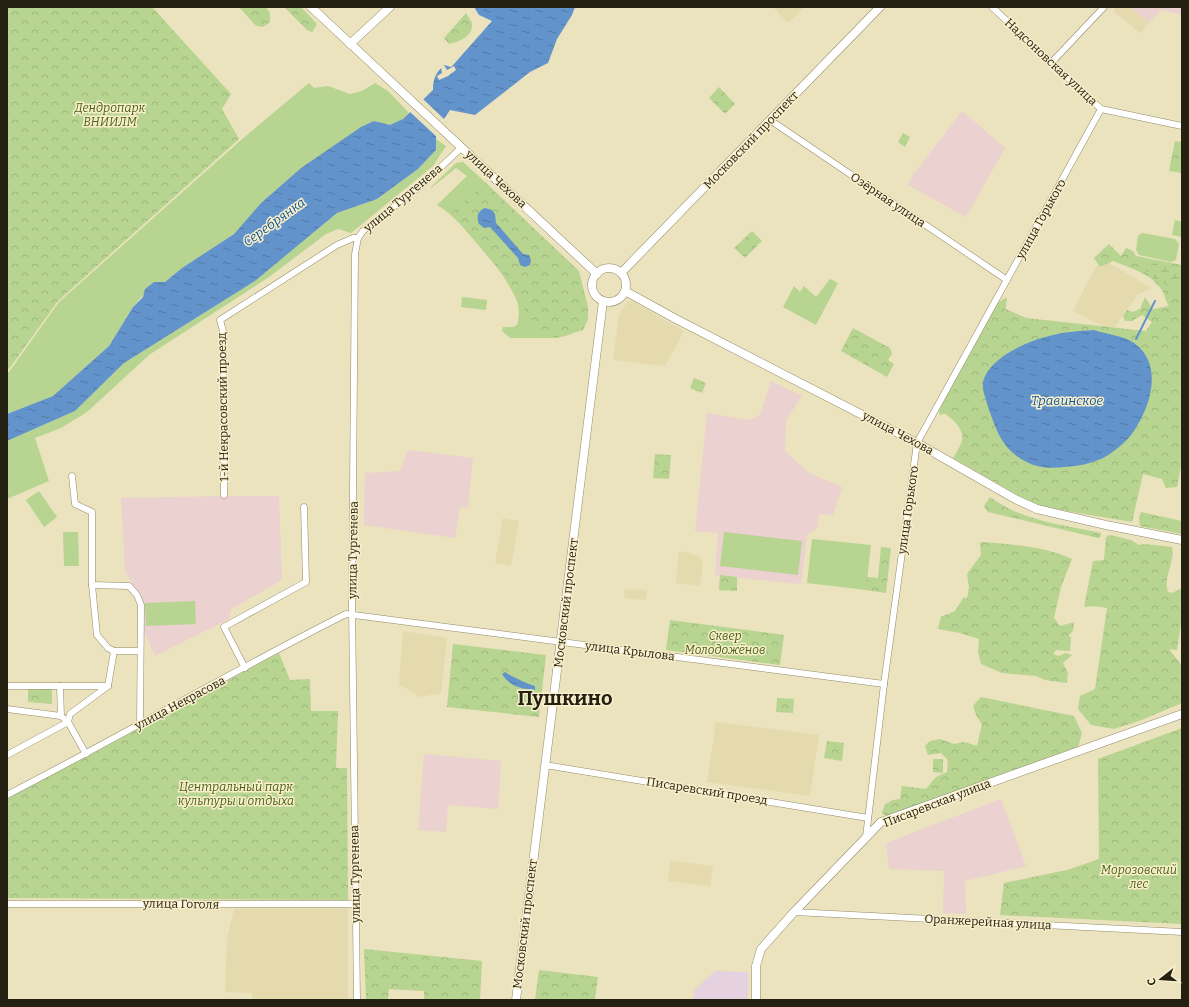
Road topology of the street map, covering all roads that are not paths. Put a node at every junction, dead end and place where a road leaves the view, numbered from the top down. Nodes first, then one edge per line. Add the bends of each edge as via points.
1 (311, 7) edge
2 (390, 7) edge
3 (880, 7) edge
4 (992, 7) edge
5 (1104, 7) edge
6 (350, 44) junction
7 (1052, 62) junction
8 (1101, 109) junction
9 (770, 120) junction
10 (1182, 126) edge
11 (462, 147) junction
12 (358, 238) junction
13 (621, 273) junction
14 (597, 274) junction
15 (1007, 280) junction
16 (625, 292) junction
17 (603, 301) junction
18 (917, 443) junction
19 (72, 476) dead end
20 (224, 495) dead end
21 (304, 507) dead end
22 (1182, 540) edge
23 (92, 585) junction
24 (353, 616) junction
25 (561, 642) junction
26 (114, 651) junction
27 (140, 651) junction
28 (245, 668) junction
29 (884, 684) junction
30 (7, 686) edge
31 (60, 686) junction
32 (108, 686) junction
33 (7, 709) edge
34 (1182, 714) edge
35 (61, 716) junction
36 (68, 722) junction
37 (140, 725) junction
38 (86, 754) junction
39 (7, 755) edge
40 (545, 765) junction
41 (7, 795) edge
42 (868, 818) junction
43 (866, 837) junction
44 (7, 904) edge
45 (355, 904) junction
46 (794, 912) junction
47 (1182, 932) edge
48 (357, 1000) edge
49 (516, 1000) edge
50 (756, 1000) edge

1 - 6 main road, улица Чехова
2 - 6 main road
3 - 9 main road, Московский проспект
4 - 7 street, Надсоновская улица
5 - 7 street
6 - 11 main road, улица Чехова
7 - 8 street, Надсоновская улица
8 - 10 street, Надсоновская улица
8 - 15 street, улица Горького
9 - 13 main road, Московский проспект
9 - 15 street, Озёрная улица
11 - 12 street, улица Тургенева via 424,183 363,231
11 - 14 main road, улица Чехова
12 - 20 street, 1-й Некрасовский проезд via 337,245 220,320 223,331
12 - 24 street, улица Тургенева via 355,254
13 - 14 main road via 609,268
13 - 16 main road via 625,278
14 - 17 main road via 592,286
15 - 18 street, улица Горького
16 - 17 main road via 616,301
16 - 18 main road, улица Чехова
17 - 25 main road, Московский проспект
18 - 22 main road, улица Чехова via 1037,509
18 - 29 street, улица Горького
19 - 23 street via 75,504 92,512
21 - 28 street via 306,582 224,627
23 - 26 street via 97,635
23 - 27 street via 129,586 137,594 140,605
24 - 25 street, улица Крылова
24 - 28 street, улица Некрасова via 346,614 280,647
24 - 45 street, улица Тургенева
25 - 29 street, улица Крылова
25 - 40 main road, Московский проспект
26 - 27 street
26 - 32 street
27 - 37 street
28 - 37 street, улица Некрасова
29 - 42 street, улица Горького
30 - 31 street
31 - 32 street
31 - 35 street
32 - 36 street via 70,714
33 - 35 street
34 - 43 main road, Писаревская улица via 881,822
35 - 36 street
36 - 38 street
36 - 39 street
37 - 38 street, улица Некрасова
38 - 41 street, улица Некрасова
40 - 42 street, Писаревский проезд
40 - 49 main road, Московский проспект
42 - 43 street, улица Горького
43 - 46 main road, Писаревская улица
44 - 45 street, улица Гоголя
45 - 48 street, улица Тургенева
46 - 47 street, Оранжерейная улица
46 - 50 main road, Писаревская улица via 761,949 756,966

